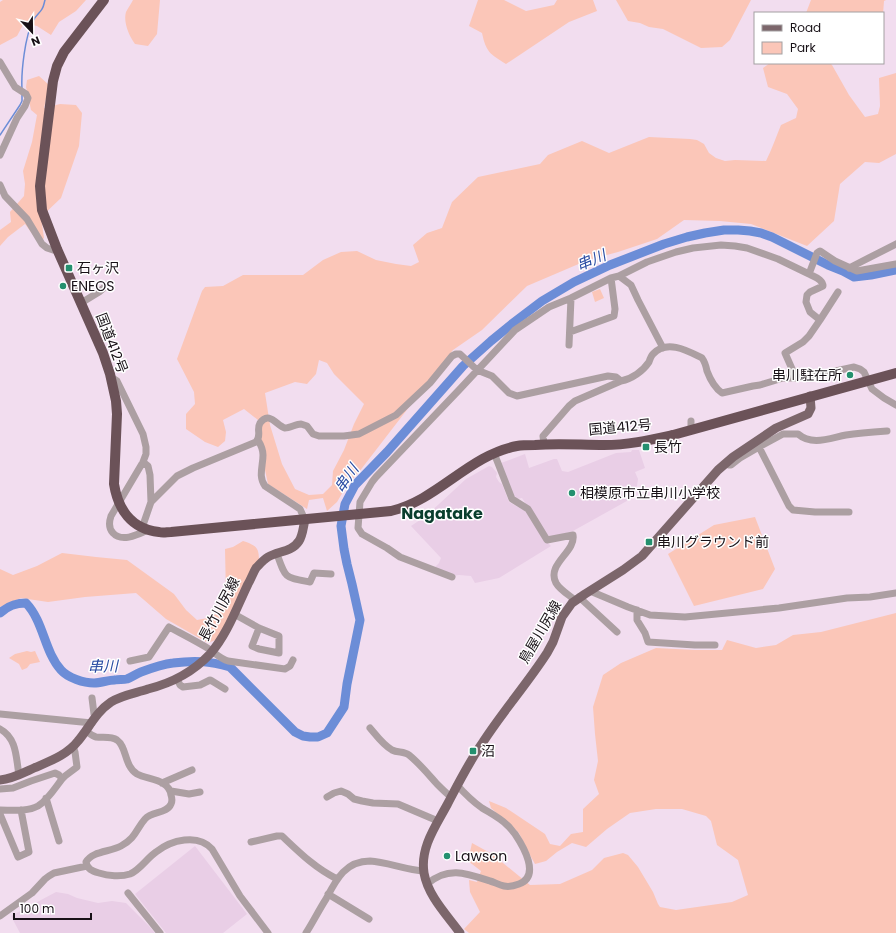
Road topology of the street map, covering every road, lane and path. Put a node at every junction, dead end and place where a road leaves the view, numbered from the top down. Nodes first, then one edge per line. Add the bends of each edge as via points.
1 (104, 0) edge
2 (0, 62) edge
3 (2, 147) edge
4 (0, 155) edge
5 (0, 185) edge
6 (896, 244) edge
7 (57, 249) junction
8 (896, 264) edge
9 (849, 268) junction
10 (809, 272) junction
11 (619, 276) junction
12 (611, 278) junction
13 (107, 285) dead end
14 (838, 292) dead end
15 (571, 298) junction
16 (81, 303) junction
17 (820, 320) junction
18 (570, 332) junction
19 (569, 345) dead end
20 (664, 348) junction
21 (476, 369) junction
22 (896, 373) edge
23 (111, 377) junction
24 (796, 378) junction
25 (621, 381) junction
26 (868, 381) junction
27 (810, 396) junction
28 (896, 404) edge
29 (887, 431) dead end
30 (258, 440) junction
31 (544, 444) junction
32 (759, 447) junction
33 (494, 453) junction
34 (143, 462) junction
35 (726, 463) junction
36 (151, 502) junction
37 (119, 504) junction
38 (849, 512) dead end
39 (357, 514) junction
40 (305, 520) junction
41 (145, 529) junction
42 (277, 554) junction
43 (330, 574) dead end
44 (452, 577) dead end
45 (590, 591) junction
46 (896, 593) edge
47 (577, 599) junction
48 (637, 610) junction
49 (234, 614) junction
50 (259, 628) dead end
51 (617, 632) dead end
52 (714, 645) dead end
53 (211, 652) junction
54 (293, 660) dead end
55 (130, 661) dead end
56 (179, 678) junction
57 (225, 688) dead end
58 (92, 698) dead end
59 (0, 714) edge
60 (93, 720) junction
61 (370, 728) dead end
62 (0, 729) edge
63 (86, 731) junction
64 (73, 746) junction
65 (192, 770) dead end
66 (19, 775) junction
67 (62, 779) junction
68 (0, 780) edge
69 (162, 783) junction
70 (457, 785) junction
71 (0, 789) edge
72 (171, 791) junction
73 (200, 792) dead end
74 (327, 797) dead end
75 (451, 797) junction
76 (46, 798) junction
77 (0, 810) edge
78 (21, 810) junction
79 (0, 814) edge
80 (438, 821) junction
81 (59, 841) dead end
82 (251, 842) dead end
83 (87, 866) junction
84 (424, 871) junction
85 (337, 879) junction
86 (427, 884) junction
87 (128, 893) dead end
88 (328, 894) junction
89 (0, 916) edge
90 (369, 919) dead end
91 (160, 933) edge
92 (268, 933) edge
93 (306, 933) edge
94 (460, 933) edge

1 - 7 highway, 国道412号 via 64,52 53,81 40,202
2 - 3 street via 15,87 28,98
3 - 4 street
5 - 7 street via 5,196 27,220 42,244 53,250
6 - 9 street
7 - 16 highway, 国道412号
8 - 9 street via 857,271
9 - 10 street via 820,251
10 - 11 street via 748,248 721,245 676,252 647,262
10 - 17 street via 823,284 807,295 806,302 810,312
11 - 12 street
11 - 20 street via 631,286
12 - 15 street
12 - 18 street via 614,316
13 - 16 street
14 - 17 street
15 - 18 street
15 - 21 street via 549,307 515,330
16 - 23 highway, 国道412号
17 - 24 street via 803,342 785,353
18 - 19 street
20 - 24 street via 684,350 702,358 712,381 722,393 783,378
20 - 25 street via 654,353 639,372
21 - 25 street via 492,376 510,393 517,396 608,376
21 - 30 street via 460,354 452,356 430,383 396,415 359,434 319,436 301,424 285,428 270,418 261,422
21 - 39 street via 372,482 360,502
22 - 26 highway, 国道412号
23 - 34 street via 117,381 144,434 146,454
23 - 37 highway, 国道412号 via 117,414 114,484
24 - 26 street via 854,366 864,372
25 - 31 street via 575,401 543,436
26 - 27 highway, 国道412号
26 - 28 street via 872,389
27 - 31 highway, 国道412号 via 691,425 654,440 607,445
27 - 35 main road, 鳥屋川尻線 via 811,408 808,414 771,430
29 - 32 street via 846,435 828,440 808,440 798,434 783,434
30 - 36 street via 177,476
30 - 40 street via 263,452 263,484 300,510
31 - 33 highway, 国道412号 via 517,446
32 - 35 street via 729,465
32 - 38 street via 793,510
33 - 39 highway, 国道412号 via 413,504 391,511
33 - 47 street via 512,499 528,509 547,540 573,535 571,545 554,575 559,588
34 - 36 street via 148,466 150,475
34 - 37 street
35 - 45 main road, 鳥屋川尻線 via 642,556
36 - 41 street
37 - 41 highway, 国道412号 via 134,523
37 - 41 street via 111,516 109,526 115,536 133,536
39 - 40 highway, 国道412号
39 - 44 street via 358,528 362,534 400,557
40 - 41 highway via 171,532
40 - 42 main road, 長竹川尻線 via 297,544
42 - 43 street via 283,570 290,578 310,582 314,573
42 - 49 main road, 長竹川尻線 via 268,557 256,568
45 - 47 main road, 鳥屋川尻線
45 - 48 street
46 - 48 street via 870,598 847,598 779,608 684,617 650,616
47 - 51 street
47 - 70 main road, 鳥屋川尻線 via 567,609 545,656 482,743
48 - 52 street via 637,620 648,642
49 - 50 street
49 - 53 main road, 長竹川尻線
53 - 54 street via 228,661 285,669
53 - 55 street via 169,627 149,657
53 - 56 main road, 長竹川尻線 via 197,666
56 - 57 street via 180,685 183,686 200,685 210,680
56 - 60 main road, 長竹川尻線 via 113,701
58 - 60 street
59 - 60 street
60 - 63 main road, 長竹川尻線
61 - 75 street via 389,748 409,755
62 - 66 street via 10,736 14,745
63 - 64 main road, 長竹川尻線
63 - 69 street via 94,736 118,741 132,770
64 - 66 main road, 長竹川尻線 via 57,758
64 - 67 street via 77,767
65 - 69 street
66 - 68 main road, 長竹川尻線
67 - 71 street via 55,773 13,788
67 - 76 street
69 - 72 street
70 - 75 main road, 鳥屋川尻線
70 - 86 street via 481,807 508,825 527,855 530,868 528,876 523,883 504,886 470,874 444,873
72 - 73 street via 189,794
72 - 83 street via 172,800 167,809 148,816 134,836 123,845 90,856 86,862
74 - 80 street via 341,791 362,801 398,804
75 - 80 main road, 鳥屋川尻線
76 - 78 street via 38,806
76 - 81 street
77 - 78 street
78 - 79 street via 29,852 18,857
80 - 84 main road, 鳥屋川尻線 via 426,846
82 - 85 street via 282,836 322,871
83 - 89 street via 49,876 32,893
83 - 92 street via 104,874 129,874 156,851 173,842 200,841 211,848 240,896
84 - 85 street via 366,861 350,867
84 - 86 main road, 鳥屋川尻線
85 - 88 street
86 - 94 main road, 鳥屋川尻線
87 - 91 street
88 - 90 street
88 - 93 street

